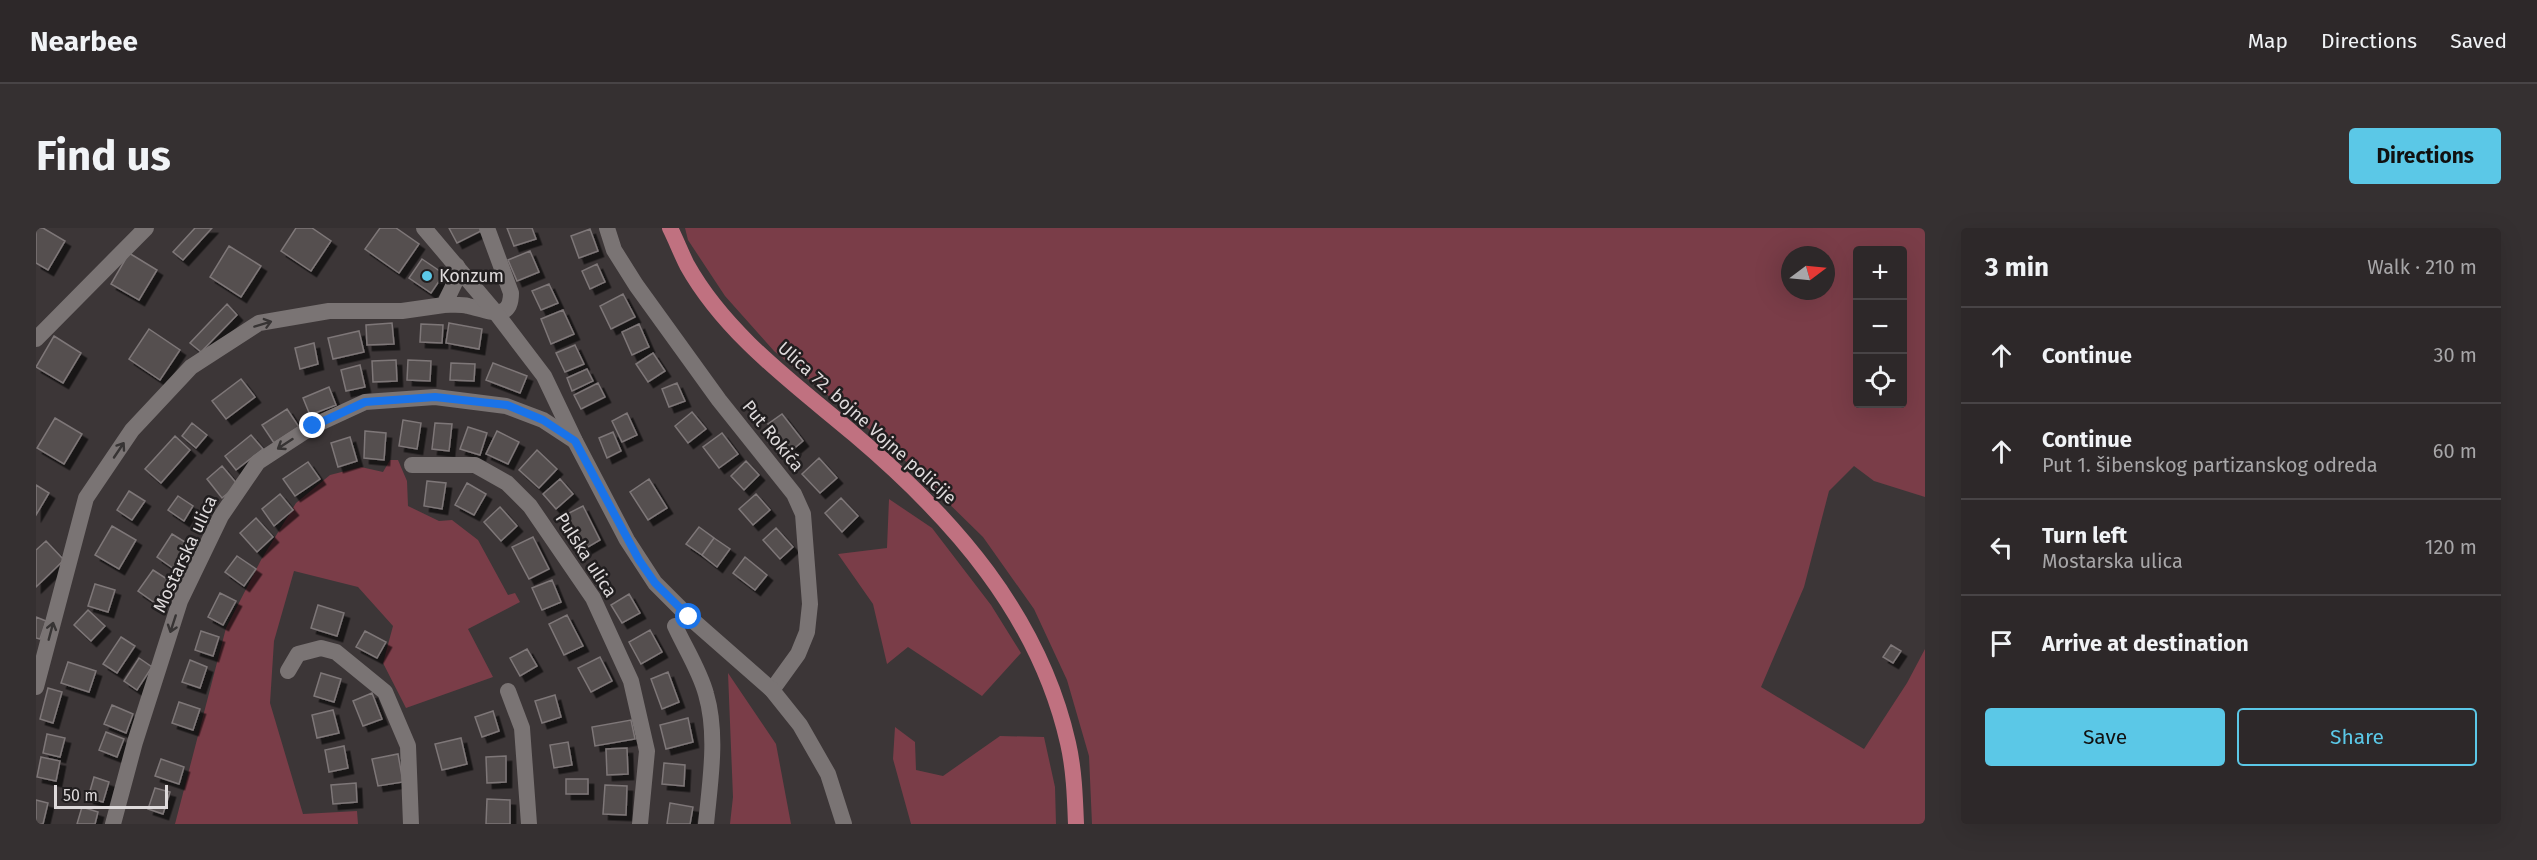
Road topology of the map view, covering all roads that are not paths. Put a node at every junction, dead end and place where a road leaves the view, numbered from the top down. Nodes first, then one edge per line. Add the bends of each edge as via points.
1 (146, 228) edge
2 (424, 228) edge
3 (487, 228) edge
4 (607, 228) edge
5 (670, 228) edge
6 (457, 267) junction
7 (444, 305) junction
8 (496, 313) junction
9 (36, 339) edge
10 (575, 441) junction
11 (412, 465) dead end
12 (675, 626) dead end
13 (288, 671) dead end
14 (36, 687) edge
15 (772, 690) junction
16 (508, 691) dead end
17 (113, 824) edge
18 (411, 824) edge
19 (529, 824) edge
20 (640, 824) edge
21 (706, 824) edge
22 (844, 824) edge
23 (1076, 824) edge

1 - 9 street
2 - 6 street
3 - 8 street via 511,293 511,304
4 - 15 street, Put Rokića via 636,285 719,400 794,494 802,514 810,604 807,632 798,654
5 - 23 main road, Ulica 72. bojne Vojne policije via 687,266 718,310 755,349 903,477 988,569 1034,647 1056,701 1069,744
6 - 7 street via 456,280
6 - 8 street
7 - 8 street via 467,305
14 -> 7 street via 86,498 132,430 191,367 259,323 329,311 402,311
8 - 10 street via 544,376
10 - 15 street via 655,583
10 -> 17 street, Mostarska ulica via 543,420 507,405 435,397 365,402 313,426 258,462 221,516 180,601
11 - 20 street, Pulska ulica via 475,465 507,483 530,506 593,598 631,681 647,751
12 - 21 street via 706,691 711,714
13 - 18 street via 298,654 321,648 336,652 385,692 408,746
15 - 22 street via 814,747 828,774
16 - 19 street via 522,728

